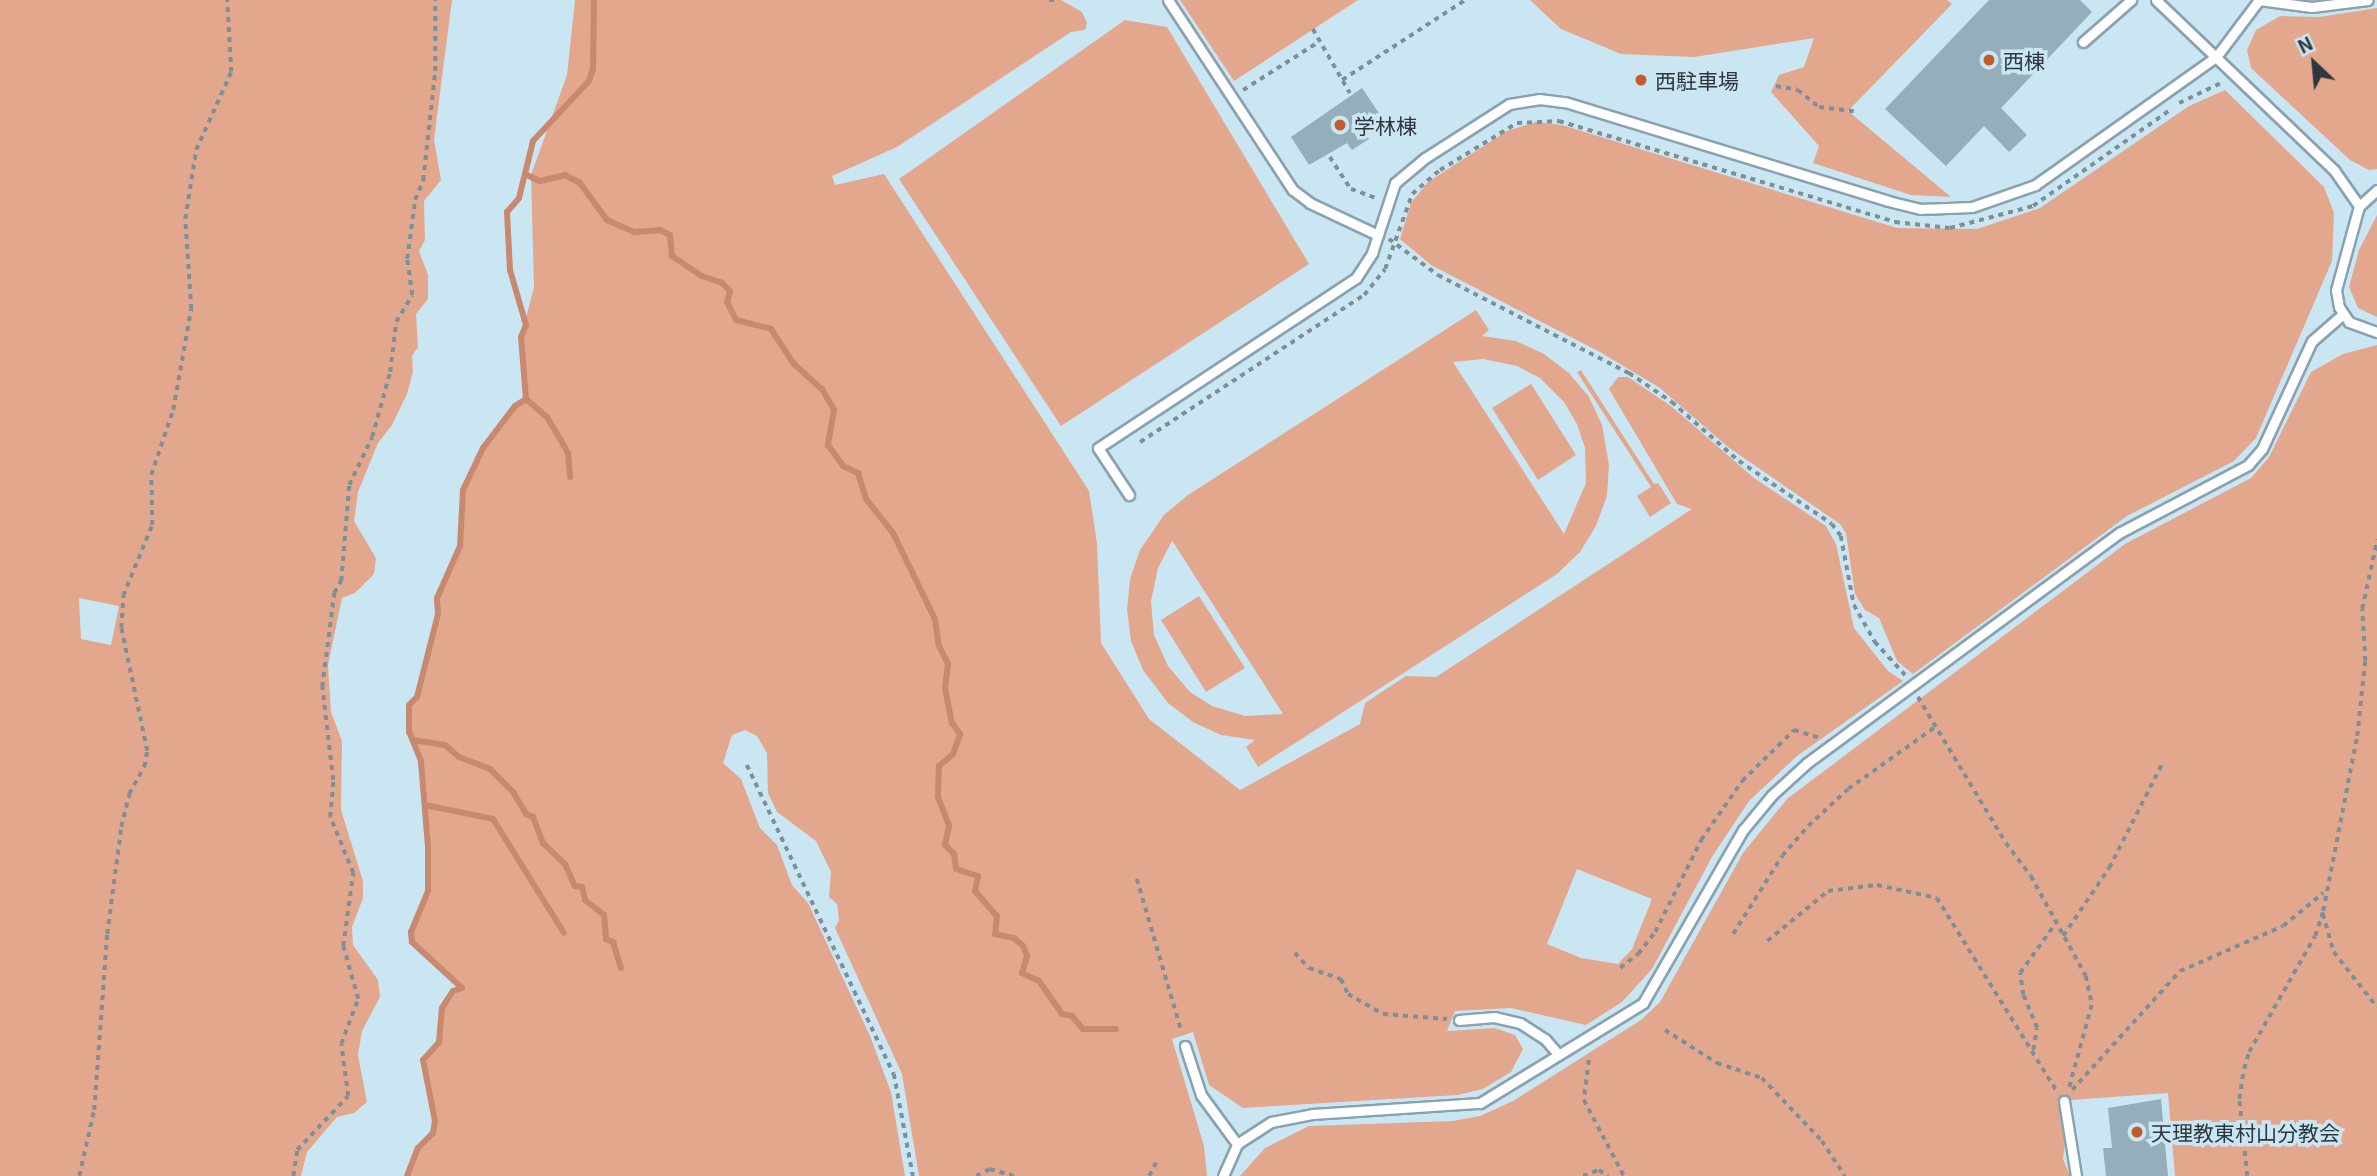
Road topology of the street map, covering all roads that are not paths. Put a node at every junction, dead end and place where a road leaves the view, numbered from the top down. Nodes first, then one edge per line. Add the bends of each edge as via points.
1 (1168, 0) edge
2 (2131, 0) edge
3 (2156, 0) edge
4 (2259, 0) edge
5 (2368, 0) edge
6 (2083, 42) dead end
7 (2216, 57) junction
8 (2377, 190) edge
9 (2359, 205) junction
10 (1378, 235) junction
11 (2342, 315) junction
12 (2377, 332) edge
13 (1129, 495) dead end
14 (1460, 1020) road end
15 (1185, 1046) road end
16 (1558, 1054) junction
17 (2064, 1101) road end
18 (1237, 1144) junction
19 (1223, 1176) edge
20 (2076, 1176) edge

1 - 10 lane via 1298,195
2 - 6 lane
3 - 7 lane
4 - 5 lane via 2312,7
4 - 7 lane
7 - 9 lane via 2334,170
7 - 10 lane via 2035,185 2005,199 1956,209 1888,201 1566,102 1518,102 1489,115 1403,174 1390,191
8 - 9 lane
9 - 11 lane via 2337,282
10 - 13 lane via 1356,278 1098,448
11 - 12 lane via 2356,327
11 - 16 lane via 2312,341 2262,449 2248,465 2119,533 1828,748 1772,795 1743,830 1662,978 1643,1003
14 - 16 lane via 1494,1017 1520,1023
15 - 18 lane via 1201,1095
16 - 18 lane via 1480,1104 1291,1117 1252,1131
17 - 20 lane
18 - 19 lane

